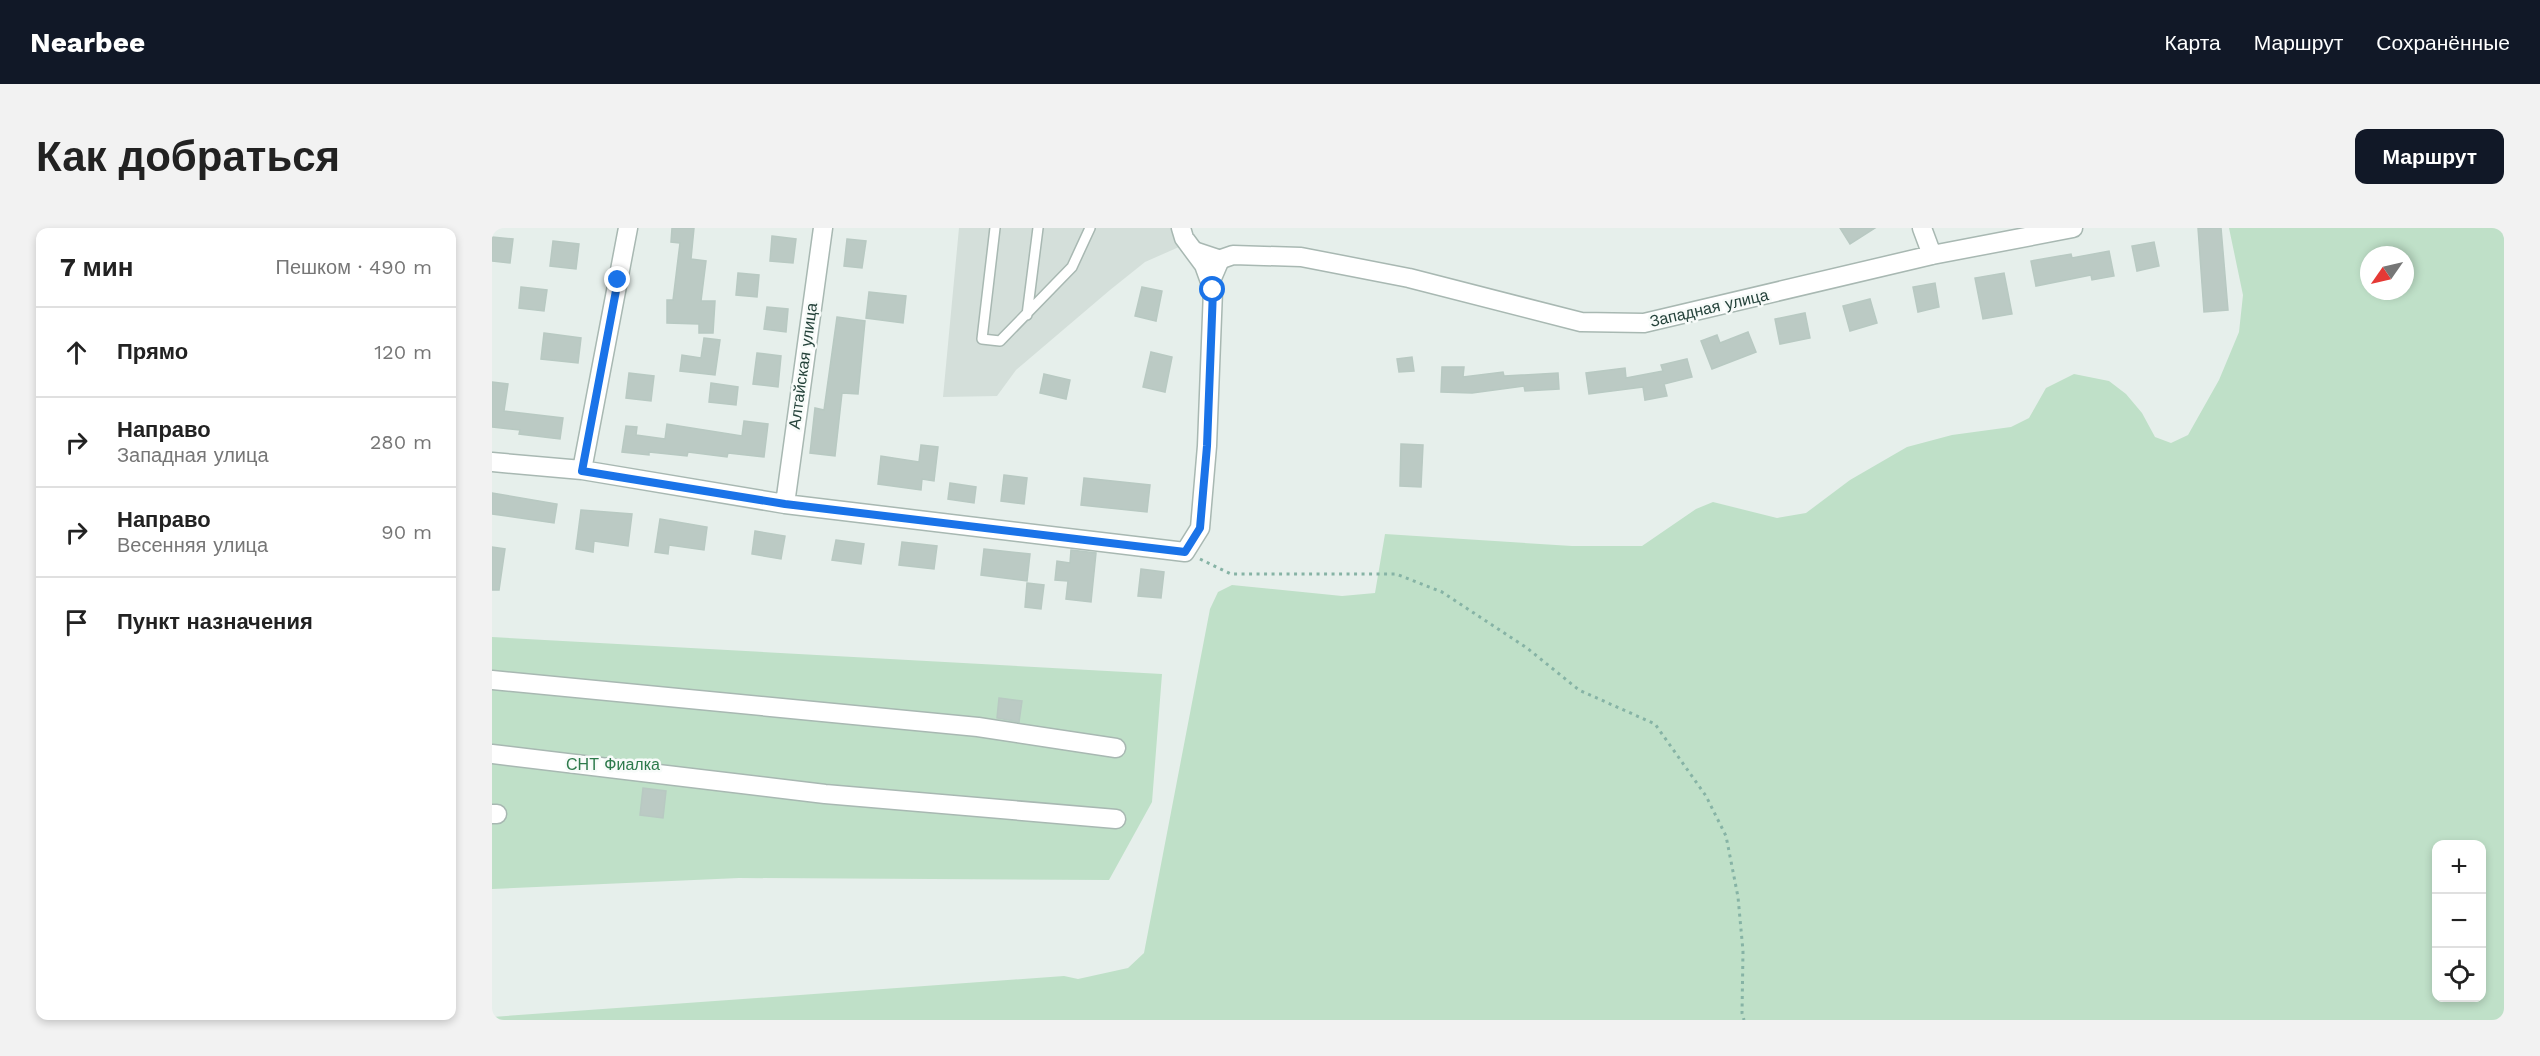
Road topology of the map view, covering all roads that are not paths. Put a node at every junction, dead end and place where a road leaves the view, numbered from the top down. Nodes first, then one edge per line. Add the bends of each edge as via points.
1 (628, 228) edge
2 (823, 228) edge
3 (994, 228) edge
4 (1038, 228) edge
5 (1090, 228) edge
6 (1922, 228) edge
7 (2073, 228) edge
8 (1185, 236) edge
9 (1932, 255) junction
10 (1226, 257) junction
11 (1204, 264) junction
12 (1213, 290) junction
13 (1027, 315) junction
14 (492, 462) edge
15 (582, 471) junction
16 (785, 504) junction
17 (492, 680) edge
18 (1116, 748) dead end
19 (492, 754) edge
20 (1116, 819) dead end

1 - 15 street
2 - 16 street, Алтайская улица
3 - 13 lane via 982,339 1000,341
4 - 13 lane
5 - 13 lane via 1072,267
6 - 9 street
7 - 9 street, Западная улица
8 - 10 lane
8 - 11 street
9 - 10 street, Западная улица via 1644,323 1581,322 1408,278 1300,257
10 - 11 street, Западная улица
10 - 12 lane
11 - 12 street
12 - 16 street via 1200,528 1185,552
14 - 15 street
15 - 16 street
17 - 18 street via 978,727
19 - 20 street via 825,794

